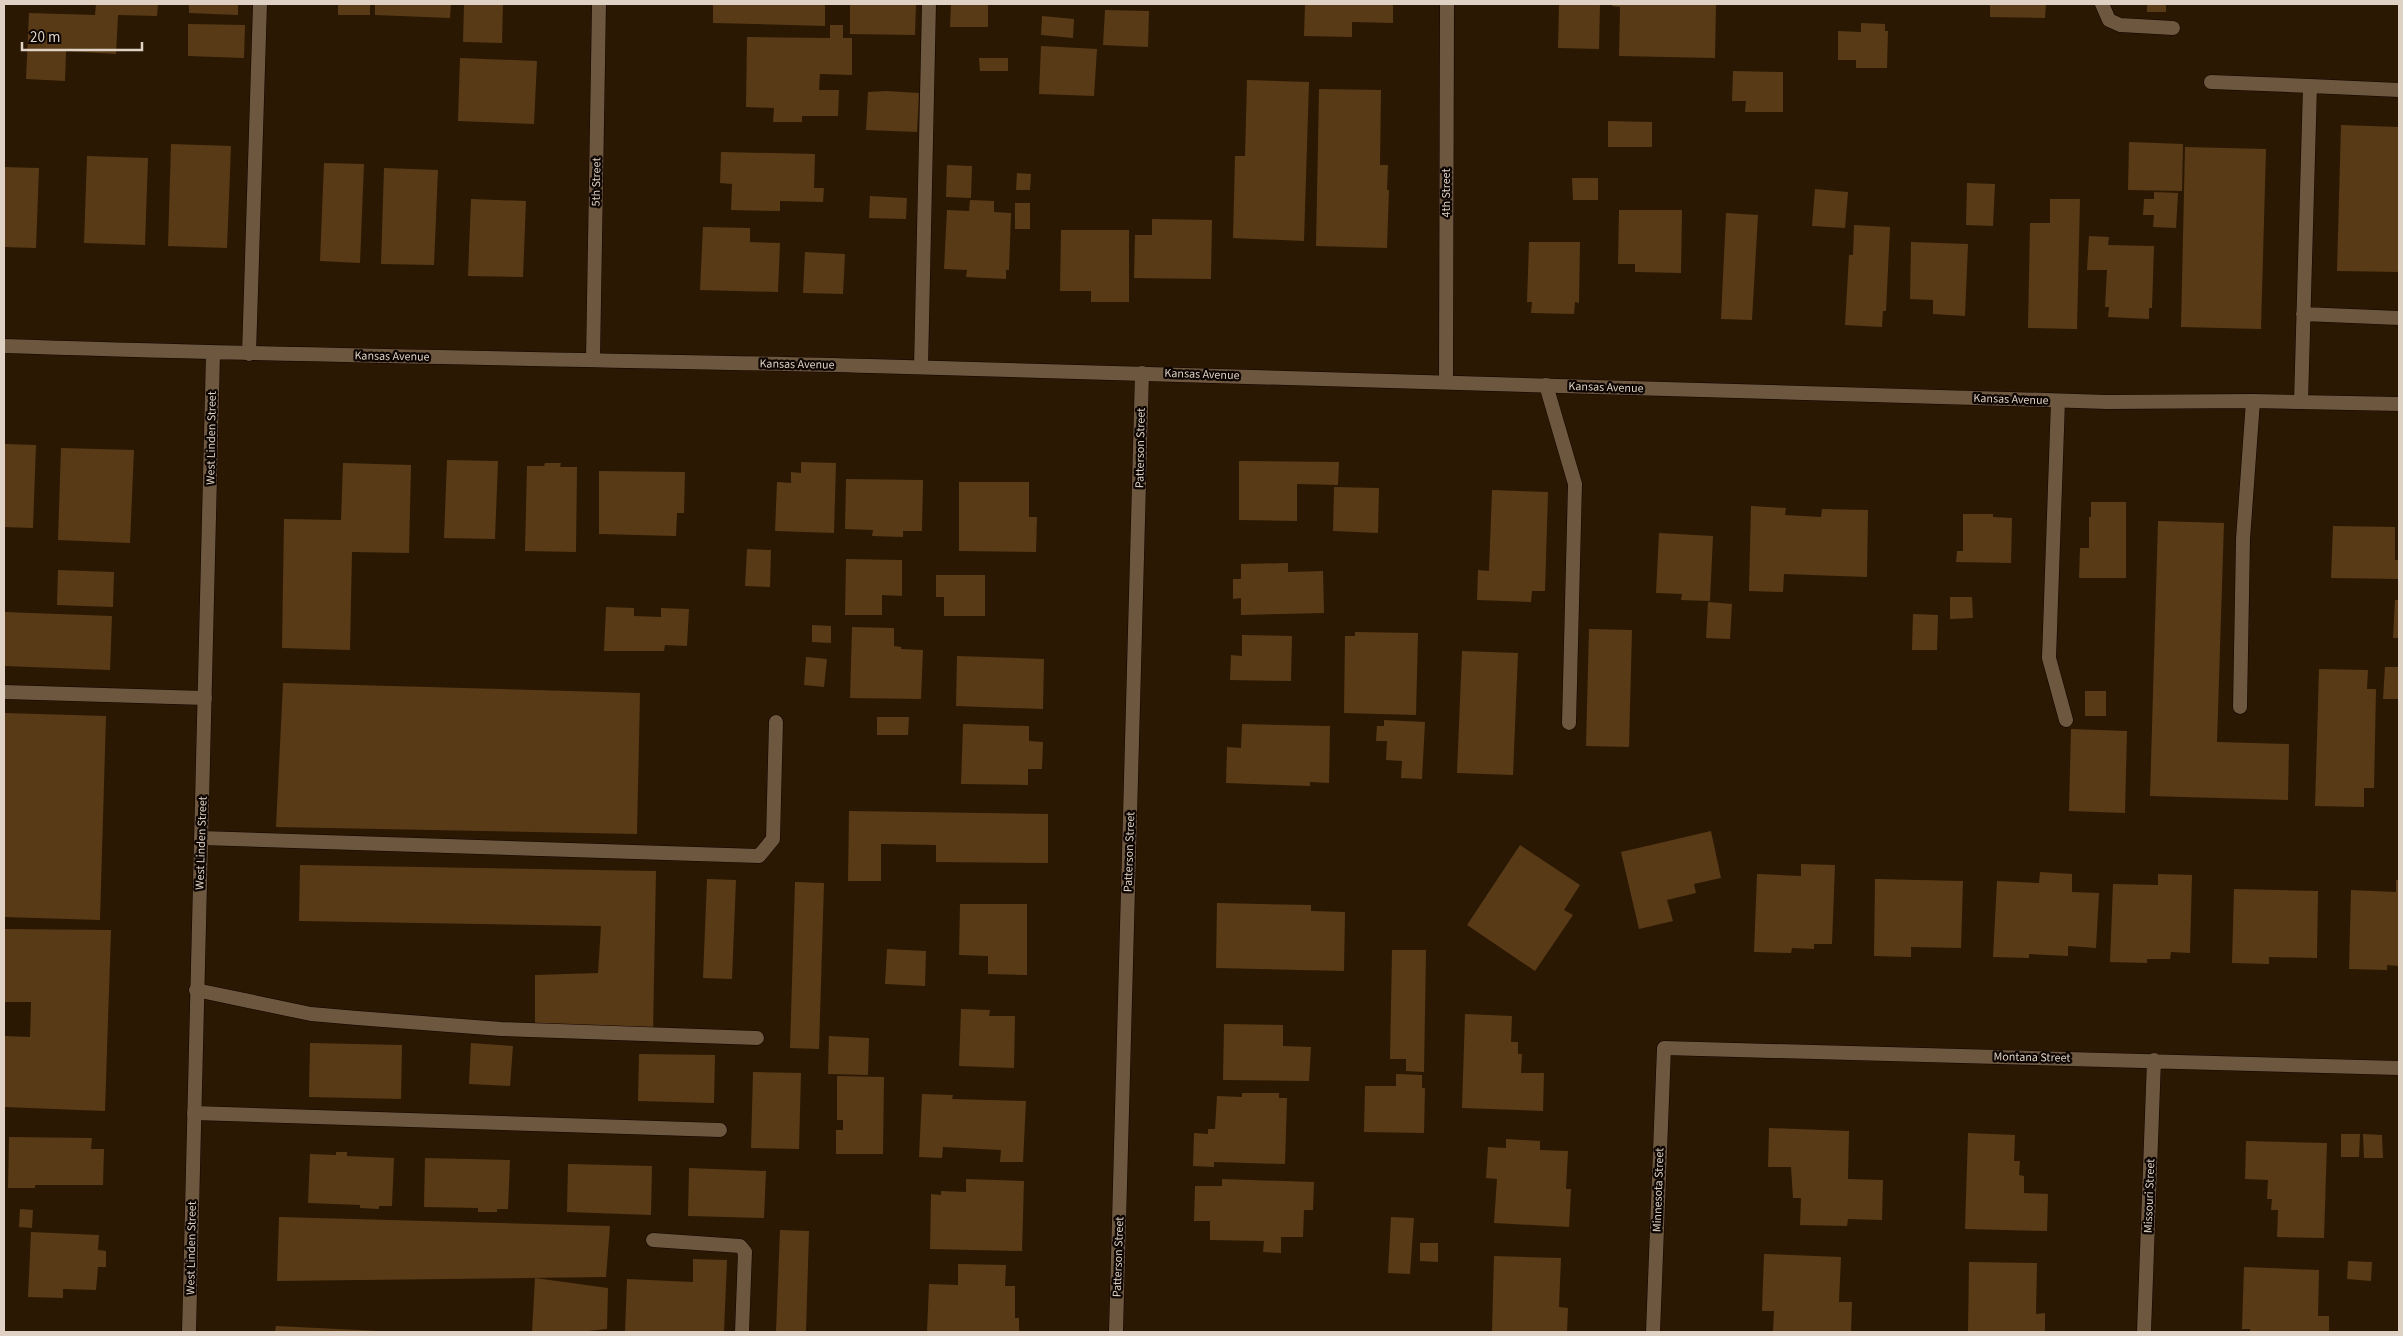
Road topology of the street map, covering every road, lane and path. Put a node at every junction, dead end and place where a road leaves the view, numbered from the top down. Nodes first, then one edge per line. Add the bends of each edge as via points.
1 (260, 4) edge
2 (599, 4) edge
3 (929, 4) edge
4 (1447, 4) edge
5 (2102, 4) edge
6 (2173, 28) dead end
7 (2211, 82) dead end
8 (2310, 86) junction
9 (2399, 90) edge
10 (2302, 314) junction
11 (2399, 318) edge
12 (4, 346) edge
13 (213, 354) junction
14 (249, 354) junction
15 (593, 360) junction
16 (921, 367) junction
17 (1142, 372) junction
18 (1446, 382) junction
19 (1546, 385) junction
20 (2058, 401) junction
21 (2253, 401) junction
22 (2301, 402) junction
23 (2399, 404) edge
24 (4, 692) edge
25 (205, 698) junction
26 (2240, 707) dead end
27 (2066, 720) dead end
28 (776, 722) dead end
29 (1569, 723) dead end
30 (201, 838) junction
31 (196, 990) junction
32 (757, 1038) dead end
33 (1664, 1048) joint
34 (2154, 1060) junction
35 (2399, 1068) edge
36 (194, 1113) junction
37 (720, 1130) dead end
38 (653, 1240) dead end
39 (189, 1332) edge
40 (742, 1332) edge
41 (1116, 1332) edge
42 (1653, 1332) edge
43 (2144, 1332) edge

1 - 14 street
2 - 15 street, 5th Street
3 - 16 street
4 - 18 street, 4th Street
5 - 6 street via 2109,20 2120,25
7 - 8 street
8 - 9 street
8 - 10 street
10 - 11 street
10 - 22 street
12 - 13 street, Kansas Avenue
13 - 14 street, Kansas Avenue
13 - 25 street, West Linden Street
14 - 15 street, Kansas Avenue
15 - 16 street, Kansas Avenue
16 - 17 street, Kansas Avenue
17 - 18 street, Kansas Avenue
17 - 41 street, Patterson Street
18 - 19 street, Kansas Avenue
19 - 20 street, Kansas Avenue
19 - 29 street via 1575,484
20 - 21 street, Kansas Avenue
20 - 27 street via 2049,658
21 - 22 street, Kansas Avenue
21 - 26 street via 2243,539
22 - 23 street, Kansas Avenue
24 - 25 street
25 - 30 street, West Linden Street
28 - 30 street via 774,839 759,856
30 - 31 street, West Linden Street
31 - 32 street via 311,1014 357,1018 501,1029
31 - 36 street, West Linden Street
33 - 34 street, Montana Street
33 - 42 street, Minnesota Street
34 - 35 street, Montana Street
34 - 43 street, Missouri Street
36 - 37 street
36 - 39 street, West Linden Street
38 - 40 street via 740,1246 745,1252

